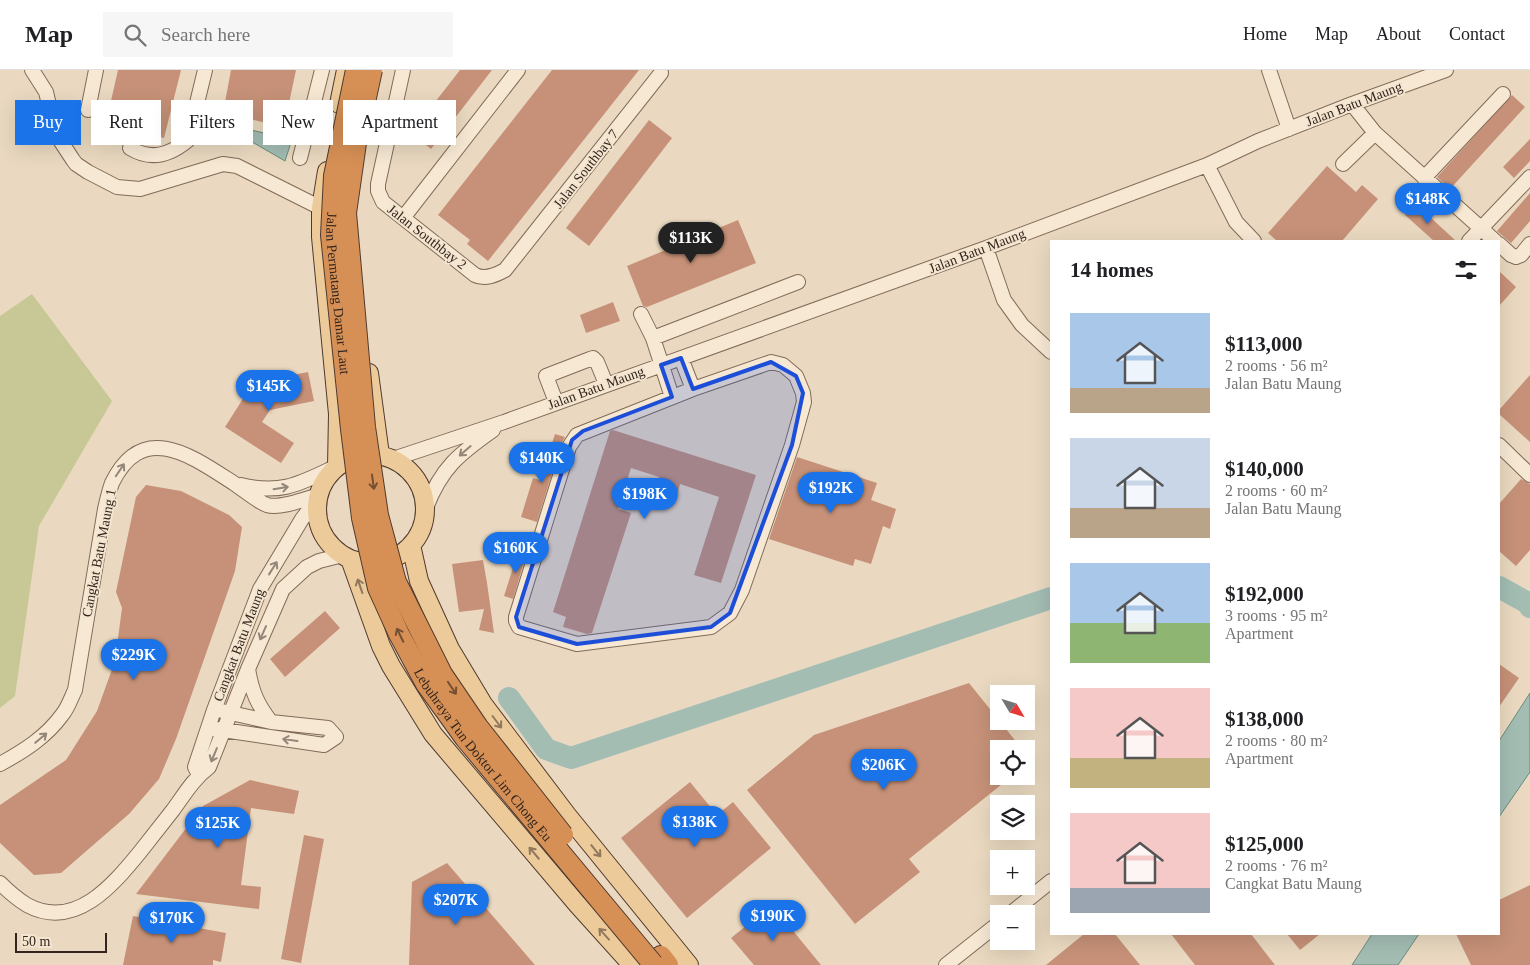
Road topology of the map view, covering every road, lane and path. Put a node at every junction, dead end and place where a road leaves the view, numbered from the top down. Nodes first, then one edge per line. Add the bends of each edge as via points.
1 (32, 70) edge
2 (96, 70) edge
3 (205, 70) edge
4 (322, 70) edge
5 (346, 70) edge
6 (356, 70) edge
7 (372, 70) edge
8 (378, 70) edge
9 (403, 70) edge
10 (518, 70) edge
11 (1269, 70) edge
12 (1446, 70) edge
13 (661, 73) dead end
14 (1503, 94) dead end
15 (1352, 104) junction
16 (88, 110) dead end
17 (1289, 129) junction
18 (1375, 132) junction
19 (130, 148) dead end
20 (300, 158) dead end
21 (1343, 164) dead end
22 (1207, 165) junction
23 (1530, 177) edge
24 (1424, 178) junction
25 (321, 208) junction
26 (403, 218) junction
27 (1481, 229) junction
28 (1253, 240) edge
29 (1470, 240) edge
30 (1494, 240) edge
31 (1530, 244) edge
32 (1500, 245) edge
33 (986, 248) junction
34 (510, 264) joint
35 (798, 282) dead end
36 (641, 314) dead end
37 (652, 338) junction
38 (1050, 351) edge
39 (681, 358) junction
40 (661, 365) junction
41 (606, 384) junction
42 (693, 389) junction
43 (672, 397) junction
44 (556, 402) junction
45 (504, 422) junction
46 (1500, 446) edge
47 (387, 457) junction
48 (337, 466) junction
49 (1530, 475) edge
50 (233, 483) junction
51 (319, 497) junction
52 (426, 508) junction
53 (370, 516) junction
54 (411, 545) junction
55 (346, 557) junction
56 (461, 667) junction
57 (248, 669) junction
58 (418, 709) junction
59 (214, 710) junction
60 (230, 713) junction
61 (271, 722) junction
62 (208, 727) junction
63 (224, 731) junction
64 (0, 764) edge
65 (199, 774) junction
66 (1050, 882) edge
67 (0, 883) edge
68 (1021, 905) edge
69 (990, 930) edge
70 (659, 963) edge
71 (632, 965) edge
72 (689, 965) edge
73 (946, 965) edge

1 - 25 street via 46,92 56,134 73,160 117,187 140,189 223,164 237,166
2 - 16 street
3 - 19 street via 188,140 179,148 150,156
4 - 20 street
5 - 25 main road
6 - 53 highway, Jalan Permatang Damar Laut, bridge via 334,176 332,235 351,429
7 -> 53 highway, Jalan Permatang Damar Laut, bridge via 356,143 346,213 366,427
8 - 47 main road via 354,198 352,241
9 - 26 street, Jalan Southbay 2 via 378,184 383,202
10 - 26 street
11 - 17 street
12 - 15 street, Jalan Batu Maung
13 - 34 street, Jalan Southbay 7
14 - 24 street
15 - 17 street, Jalan Batu Maung
15 - 18 street
17 - 22 street, Jalan Batu Maung
18 - 21 street
18 - 24 street
22 - 28 street via 1236,222
22 - 33 street, Jalan Batu Maung
23 - 27 street
24 - 27 street
25 - 48 main road via 338,414
26 - 34 street, Jalan Southbay 2 via 481,278 499,274
27 - 29 street
27 - 30 street
31 - 32 street via 1516,257
33 - 38 street via 1004,300 1022,325
33 - 39 street, Jalan Batu Maung
35 - 37 street
36 - 37 street
37 - 40 street
39 - 40 street, Jalan Batu Maung
39 - 42 street
40 - 41 street, Jalan Batu Maung
40 - 43 street
41 - 44 street, Jalan Batu Maung
41 - 44 street via 597,362 590,359 546,376
42 - 43 street
42 - 43 street via 771,362 783,365 796,376 803,393 792,445 742,590 730,613 711,627 577,644 519,627 516,617 572,440 583,431
44 - 45 street, Jalan Batu Maung
45 - 47 street, Jalan Batu Maung
45 -> 52 street, Jalan Batu Maung via 449,466 433,488
46 - 49 street
47 - 48 main road via 365,454
47 - 52 main road via 407,467 417,479
50 -> 48 street, Cangkat Batu Maung 1 via 273,489 300,483
48 - 51 main road via 326,479
50 - 51 street, Cangkat Batu Maung 1 via 266,505 278,506
64 -> 50 street, Cangkat Batu Maung 1 via 46,734 64,714 75,690 105,509 121,467 133,455 149,448 164,447 182,453
51 - 55 main road via 317,512 321,529 330,544
59 -> 51 street, Cangkat Batu Maung via 260,589
52 - 54 main road via 419,534
53 - 70 highway, Lebuhraya Tun Doktor Lim Chong Eu, bridge via 396,582 442,674
54 - 55 main road via 401,554 376,563
54 - 56 main road via 419,581
55 -> 57 street, Cangkat Batu Maung via 319,561 307,567 283,589
58 -> 55 main road via 381,646
56 - 58 main road via 440,656 422,661 413,679
56 -> 72 main road via 483,704 567,815
57 - 60 street, Cangkat Batu Maung
57 - 61 street via 251,688
71 -> 58 main road via 433,734
59 - 60 street
59 - 62 street, Cangkat Batu Maung
60 - 61 street
60 - 63 street, Cangkat Batu Maung
61 -> 63 street via 328,728 336,737 324,745
62 - 63 street
62 - 65 street, Cangkat Batu Maung via 195,767
63 -> 65 street, Cangkat Batu Maung via 209,767
65 - 67 street, Cangkat Batu Maung via 113,884 80,908 58,912 36,909 19,900
66 - 68 street
69 - 73 street

